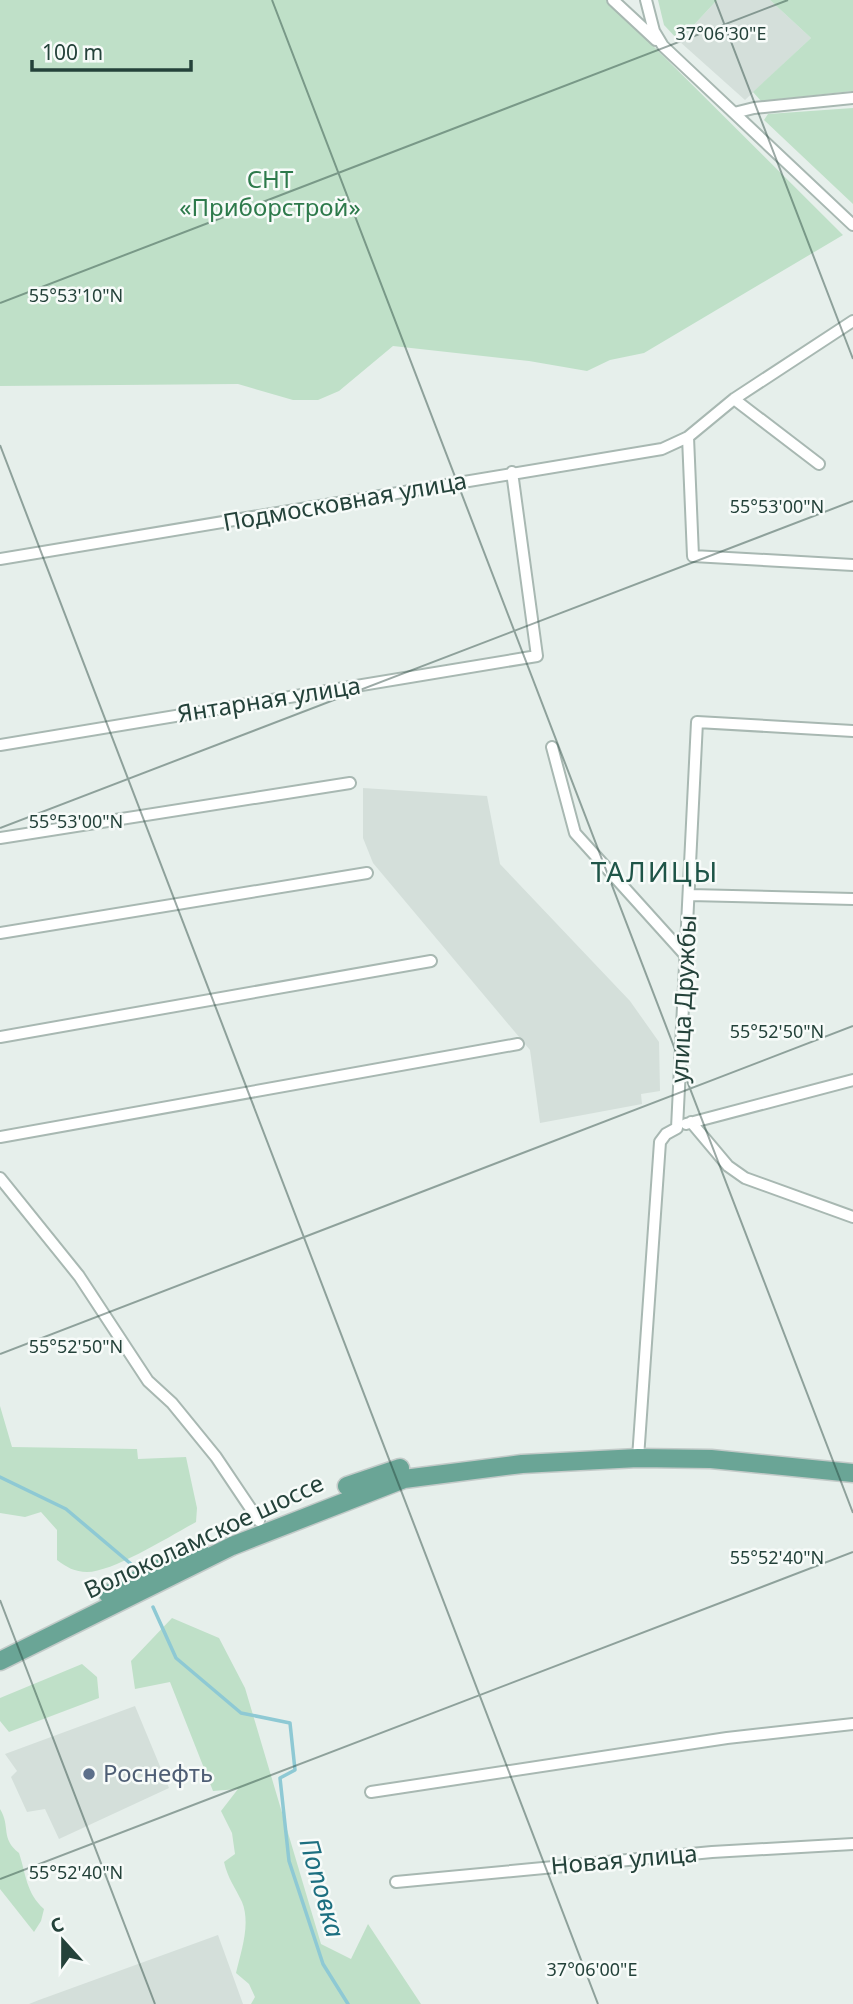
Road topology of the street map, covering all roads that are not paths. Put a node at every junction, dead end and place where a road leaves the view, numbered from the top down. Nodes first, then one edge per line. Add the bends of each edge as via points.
1 (614, 0) edge
2 (646, 0) edge
3 (663, 47) junction
4 (853, 98) edge
5 (734, 113) junction
6 (853, 225) edge
7 (853, 321) edge
8 (734, 399) junction
9 (688, 437) junction
10 (819, 464) dead end
11 (512, 472) junction
12 (0, 559) edge
13 (853, 565) edge
14 (853, 731) edge
15 (0, 745) edge
16 (552, 747) dead end
17 (350, 783) dead end
18 (0, 838) edge
19 (367, 873) dead end
20 (690, 895) junction
21 (853, 899) edge
22 (0, 933) edge
23 (686, 956) junction
24 (431, 961) dead end
25 (0, 1037) edge
26 (518, 1044) dead end
27 (853, 1080) edge
28 (691, 1122) junction
29 (677, 1128) junction
30 (0, 1137) edge
31 (0, 1178) edge
32 (853, 1217) edge
33 (638, 1452) junction
34 (853, 1461) edge
35 (853, 1473) edge
36 (259, 1521) junction
37 (0, 1648) edge
38 (0, 1661) edge
39 (853, 1724) edge
40 (371, 1791) dead end
41 (853, 1844) edge
42 (396, 1882) dead end

1 - 3 street
2 - 3 street
3 - 5 street
4 - 5 street
5 - 6 street
7 - 8 street, Подмосковная улица
8 - 9 street, Подмосковная улица
8 - 10 street
9 - 11 street, Подмосковная улица via 662,449
9 - 13 street via 693,556
11 - 12 street, Подмосковная улица
11 - 15 street, Янтарная улица via 537,656
14 - 20 street, улица Дружбы via 697,722
16 - 23 street via 575,832
17 - 18 street
19 - 22 street
20 - 21 street
20 - 23 street, улица Дружбы
23 - 29 street, улица Дружбы
24 - 25 street
26 - 30 street
27 - 28 street
28 - 29 street
28 - 32 street via 728,1166 745,1178
29 - 33 street via 660,1142
31 - 36 street via 79,1276 148,1381 216,1457
33 - 34 main road, Волоколамское шоссе via 710,1447
33 - 35 main road, Волоколамское шоссе
33 - 36 main road, Волоколамское шоссе via 522,1452 400,1468
33 - 38 main road, Волоколамское шоссе via 430,1474 381,1486 232,1546
36 - 37 main road, Волоколамское шоссе
39 - 40 street
41 - 42 street, Новая улица via 712,1852

